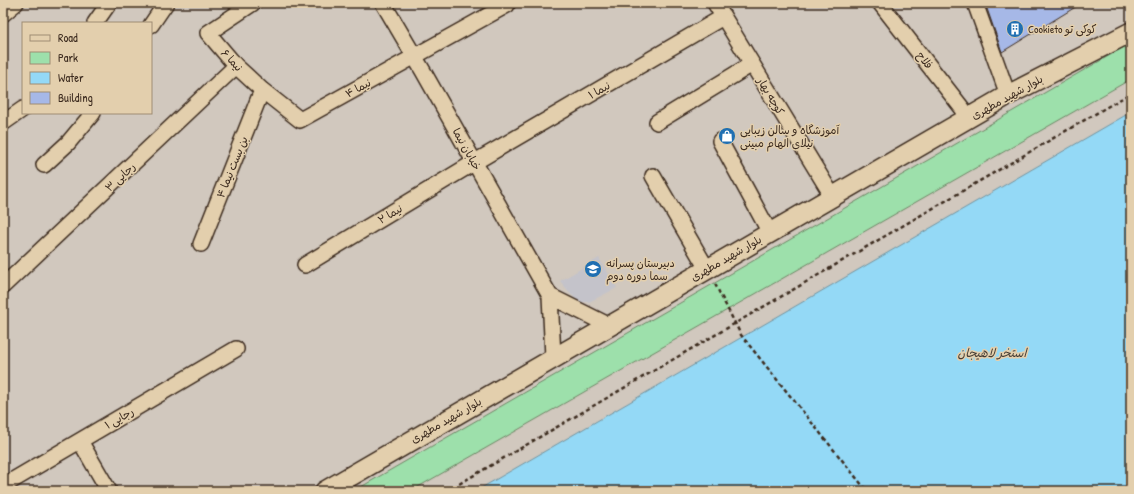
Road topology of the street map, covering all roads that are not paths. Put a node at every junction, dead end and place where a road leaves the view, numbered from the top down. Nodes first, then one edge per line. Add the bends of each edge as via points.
1 (16, 3) edge
2 (109, 3) edge
3 (166, 3) edge
4 (254, 3) edge
5 (382, 3) edge
6 (715, 3) edge
7 (880, 3) edge
8 (975, 3) edge
9 (507, 5) dead end
10 (3, 14) edge
11 (723, 17) junction
12 (96, 22) edge
13 (152, 24) edge
14 (1131, 32) edge
15 (415, 57) junction
16 (752, 64) junction
17 (236, 66) junction
18 (262, 90) junction
19 (1008, 95) junction
20 (22, 110) edge
21 (92, 114) edge
22 (969, 117) junction
23 (300, 120) joint
24 (657, 122) dead end
25 (3, 123) edge
26 (720, 141) dead end
27 (475, 162) junction
28 (44, 165) dead end
29 (653, 176) dead end
30 (833, 197) junction
31 (770, 232) junction
32 (201, 244) dead end
33 (305, 265) dead end
34 (707, 269) junction
35 (3, 286) edge
36 (550, 296) junction
37 (608, 325) junction
38 (236, 350) dead end
39 (553, 358) junction
40 (80, 441) junction
41 (3, 486) edge
42 (109, 491) edge
43 (325, 491) edge

1 - 10 street
2 - 12 street
3 - 13 street
4 - 17 street, نیما ۶ via 208,33
5 - 15 street, خیابان نیما
6 - 11 street, کوچه بهار
7 - 22 street, فلاح
8 - 19 street
9 - 15 street, نیما ۴
11 - 16 street, کوچه بهار
11 - 27 street, نیما ۱
14 - 19 main road, بلوار شهید مطهری
15 - 23 street, نیما ۴
15 - 27 street, خیابان نیما
16 - 24 street
16 - 30 street, کوچه بهار
17 - 18 street, نیما ۶
17 - 35 street, رجایی ۳
18 - 23 street, نیما ۶
18 - 32 street, بن بست نیما ۴
19 - 22 main road, بلوار شهید مطهری
20 - 25 street
21 - 28 street via 68,143
22 - 30 main road, بلوار شهید مطهری
26 - 31 street
27 - 33 street, نیما ۲
27 - 36 street, خیابان نیما
29 - 34 street
30 - 31 main road, بلوار شهید مطهری
31 - 34 main road, بلوار شهید مطهری
34 - 37 main road, بلوار شهید مطهری
36 - 37 street
36 - 39 street, خیابان نیما
37 - 39 main road, بلوار شهید مطهری
38 - 40 street, رجایی ۱
39 - 43 main road, بلوار شهید مطهری
40 - 41 street, رجایی ۱
40 - 42 street

